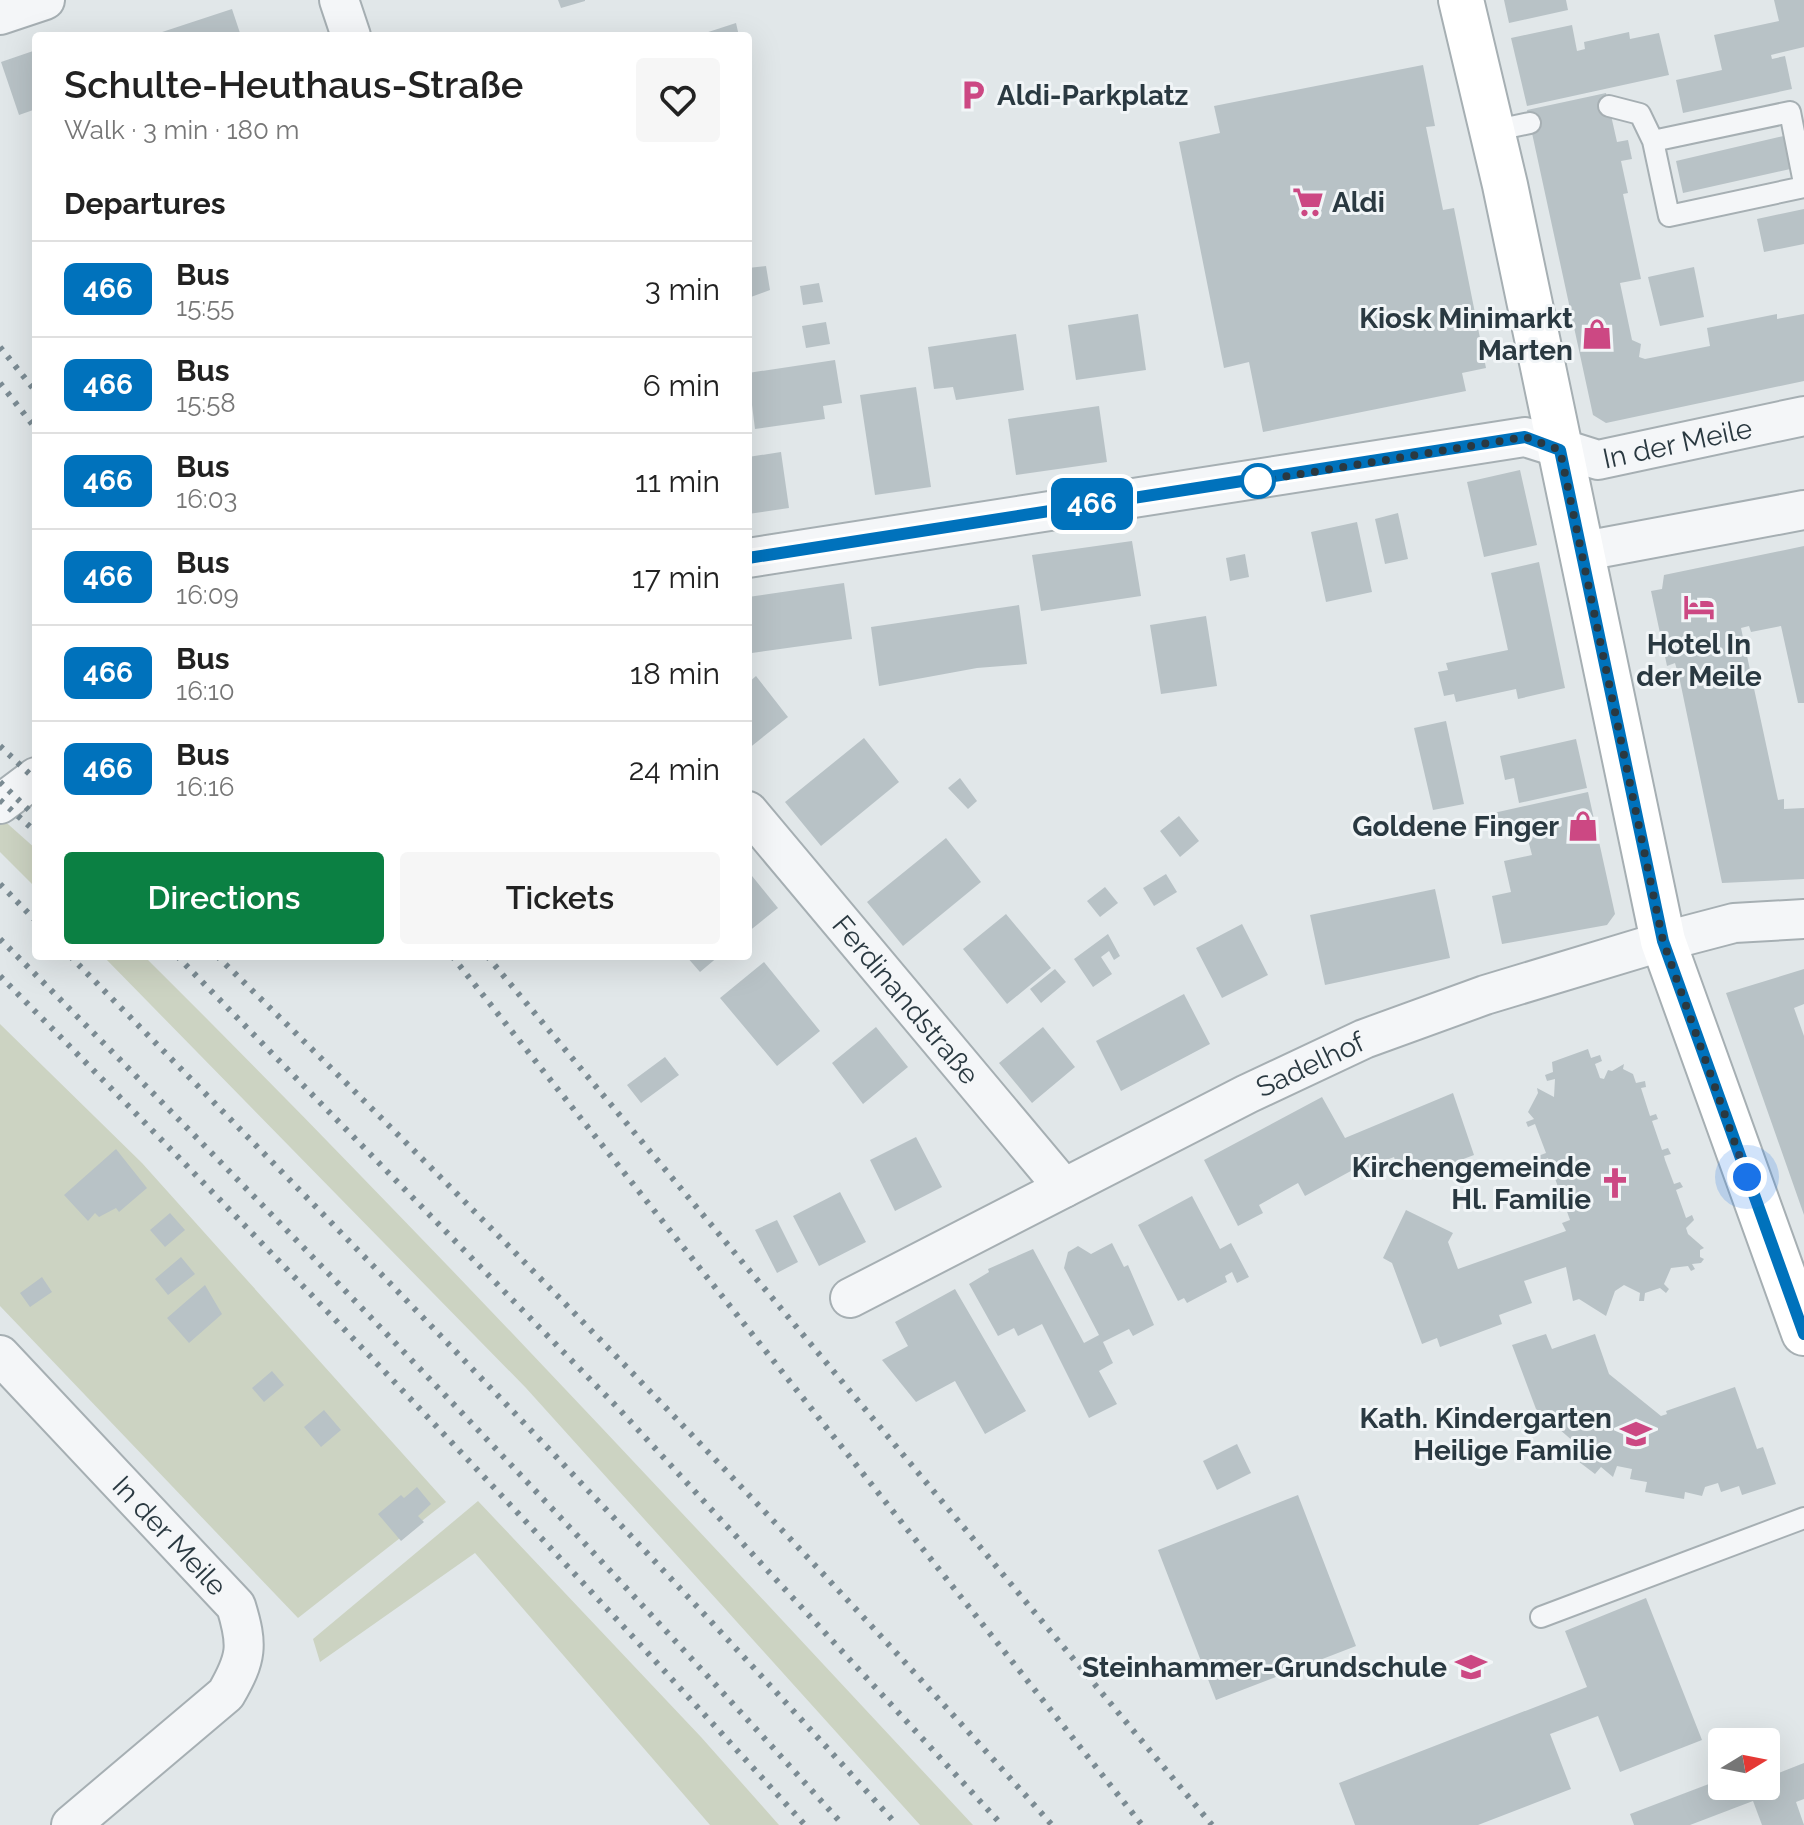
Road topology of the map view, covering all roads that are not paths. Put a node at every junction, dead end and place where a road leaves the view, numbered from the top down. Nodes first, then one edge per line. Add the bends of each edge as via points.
1 (339, 0) edge
2 (1461, 0) edge
3 (350, 32) edge
4 (1609, 106) dead end
5 (1653, 141) junction
6 (1804, 185) edge
7 (1804, 416) edge
8 (1560, 450) junction
9 (1804, 510) edge
10 (1579, 552) junction
11 (752, 557) edge
12 (32, 780) edge
13 (0, 804) edge
14 (752, 816) edge
15 (1804, 919) edge
16 (1663, 941) junction
17 (1064, 1188) junction
18 (850, 1298) dead end
19 (1804, 1333) edge
20 (0, 1355) edge
21 (1804, 1518) edge
22 (1541, 1617) dead end
23 (71, 1825) edge

1 - 3 street
2 - 8 main road via 1511,127
4 - 5 lane via 1640,114
5 - 6 lane via 1790,112
5 - 6 lane via 1669,216
7 - 8 street, In der Meile via 1598,460
8 - 10 main road
8 - 11 street, In der Meile via 1525,437
9 - 10 street
10 - 16 main road
12 - 13 street
14 - 17 street, Ferdinandstraße
15 - 16 street, Sadelhof via 1734,923
16 - 17 street, Sadelhof via 1485,995 1364,1039
16 - 19 main road
17 - 18 street, Sadelhof
20 - 23 street, In der Meile via 236,1606 245,1632 242,1666 226,1694
21 - 22 lane

